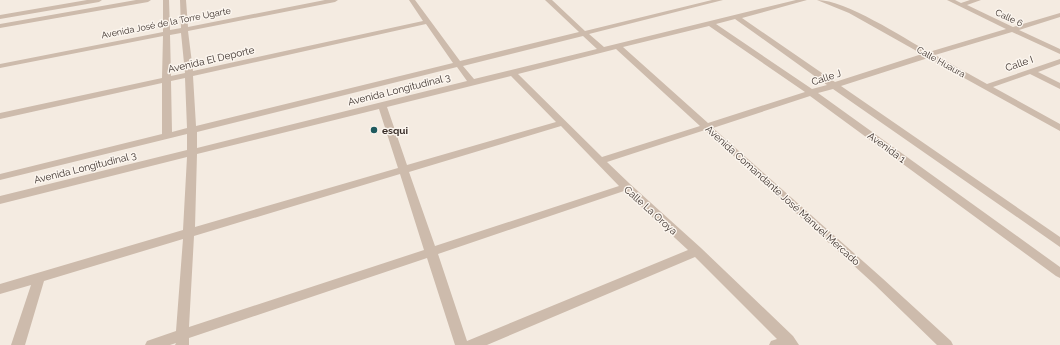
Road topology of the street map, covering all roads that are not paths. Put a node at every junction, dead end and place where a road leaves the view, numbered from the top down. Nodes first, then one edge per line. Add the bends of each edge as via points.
1 (99, 0) edge
2 (148, 0) edge
3 (166, 0) edge
4 (183, 0) edge
5 (335, 0) edge
6 (412, 0) edge
7 (548, 0) edge
8 (720, 0) edge
9 (804, 0) edge
10 (820, 0) edge
11 (950, 0) edge
12 (978, 0) edge
13 (960, 5) junction
14 (1060, 15) edge
15 (0, 17) edge
16 (736, 18) junction
17 (427, 22) junction
18 (711, 24) junction
19 (0, 26) edge
20 (1012, 29) junction
21 (183, 30) junction
22 (167, 33) junction
23 (584, 34) junction
24 (618, 47) junction
25 (602, 51) junction
26 (1060, 52) edge
27 (928, 55) junction
28 (1060, 61) edge
29 (458, 65) junction
30 (0, 66) edge
31 (1030, 71) junction
32 (513, 73) junction
33 (190, 75) junction
34 (167, 80) junction
35 (472, 83) junction
36 (834, 86) junction
37 (986, 86) junction
38 (1060, 86) edge
39 (812, 93) junction
40 (382, 105) junction
41 (0, 116) edge
42 (562, 123) junction
43 (707, 127) junction
44 (1060, 128) edge
45 (192, 130) junction
46 (167, 136) junction
47 (192, 152) junction
48 (600, 161) junction
49 (404, 170) junction
50 (0, 177) edge
51 (626, 187) junction
52 (0, 200) edge
53 (189, 234) junction
54 (1060, 243) edge
55 (697, 251) junction
56 (431, 253) junction
57 (1060, 273) edge
58 (39, 278) junction
59 (0, 289) edge
60 (182, 340) edge
61 (785, 343) edge
62 (18, 345) edge
63 (152, 345) edge
64 (462, 345) edge
65 (472, 345) edge
66 (946, 345) edge

1 - 15 street
2 - 19 street
3 - 22 street
4 - 21 street
5 - 21 street, Avenida José de la Torre Ugarte
6 - 17 street
7 - 23 street
8 - 23 street
9 - 16 street, Avenida Longitudinal 3
10 - 27 street, Calle Huaura via 851,12
11 - 13 street, Calle 6
12 - 13 street
13 - 20 street, Calle 6
14 - 20 street, Calle J
16 - 18 street, Avenida Longitudinal 3
16 - 36 street, Avenida 1
17 - 29 street
17 - 33 street, Avenida El Deporte
18 - 24 street, Avenida Longitudinal 3
18 - 39 street, Avenida 1
20 - 26 street, Calle 6
20 - 27 street, Calle J
21 - 22 street, Avenida José de la Torre Ugarte
21 - 33 street
22 - 30 street, Avenida José de la Torre Ugarte
22 - 34 street
23 - 25 street
23 - 29 street
24 - 25 street, Avenida Longitudinal 3
24 - 43 street, Avenida Comandante José Manuel Mercado
25 - 32 street, Avenida Longitudinal 3
27 - 36 street, Calle J
27 - 37 street, Calle Huaura
28 - 31 street, Calle I
29 - 35 street
29 - 45 street
31 - 37 street, Calle I
31 - 38 street
32 - 35 street, Avenida Longitudinal 3
32 - 42 street, Calle La Oroya
33 - 34 street, Avenida El Deporte
33 - 45 street
34 - 41 street, Avenida El Deporte
34 - 46 street
35 - 40 street, Avenida Longitudinal 3
36 - 39 street, Calle J
36 - 54 street, Avenida 1
37 - 44 street, Calle Huaura
39 - 43 street, Calle J
39 - 57 street, Avenida 1
40 - 47 street, Avenida Longitudinal 3
40 - 49 street
42 - 48 street, Calle La Oroya
42 - 49 street
43 - 48 street, Calle J
43 - 66 street, Avenida Comandante José Manuel Mercado
45 - 46 street
45 - 47 street
46 - 50 street
47 - 52 street, Avenida Longitudinal 3
47 - 53 street
48 - 51 street, Calle La Oroya
49 - 53 street
49 - 56 street
51 - 55 street, Calle La Oroya
51 - 56 street
53 - 58 street
53 - 60 street
55 - 61 street, Calle La Oroya
55 - 65 street
56 - 60 street
56 - 64 street
58 - 59 street
58 - 62 street
60 - 63 street

